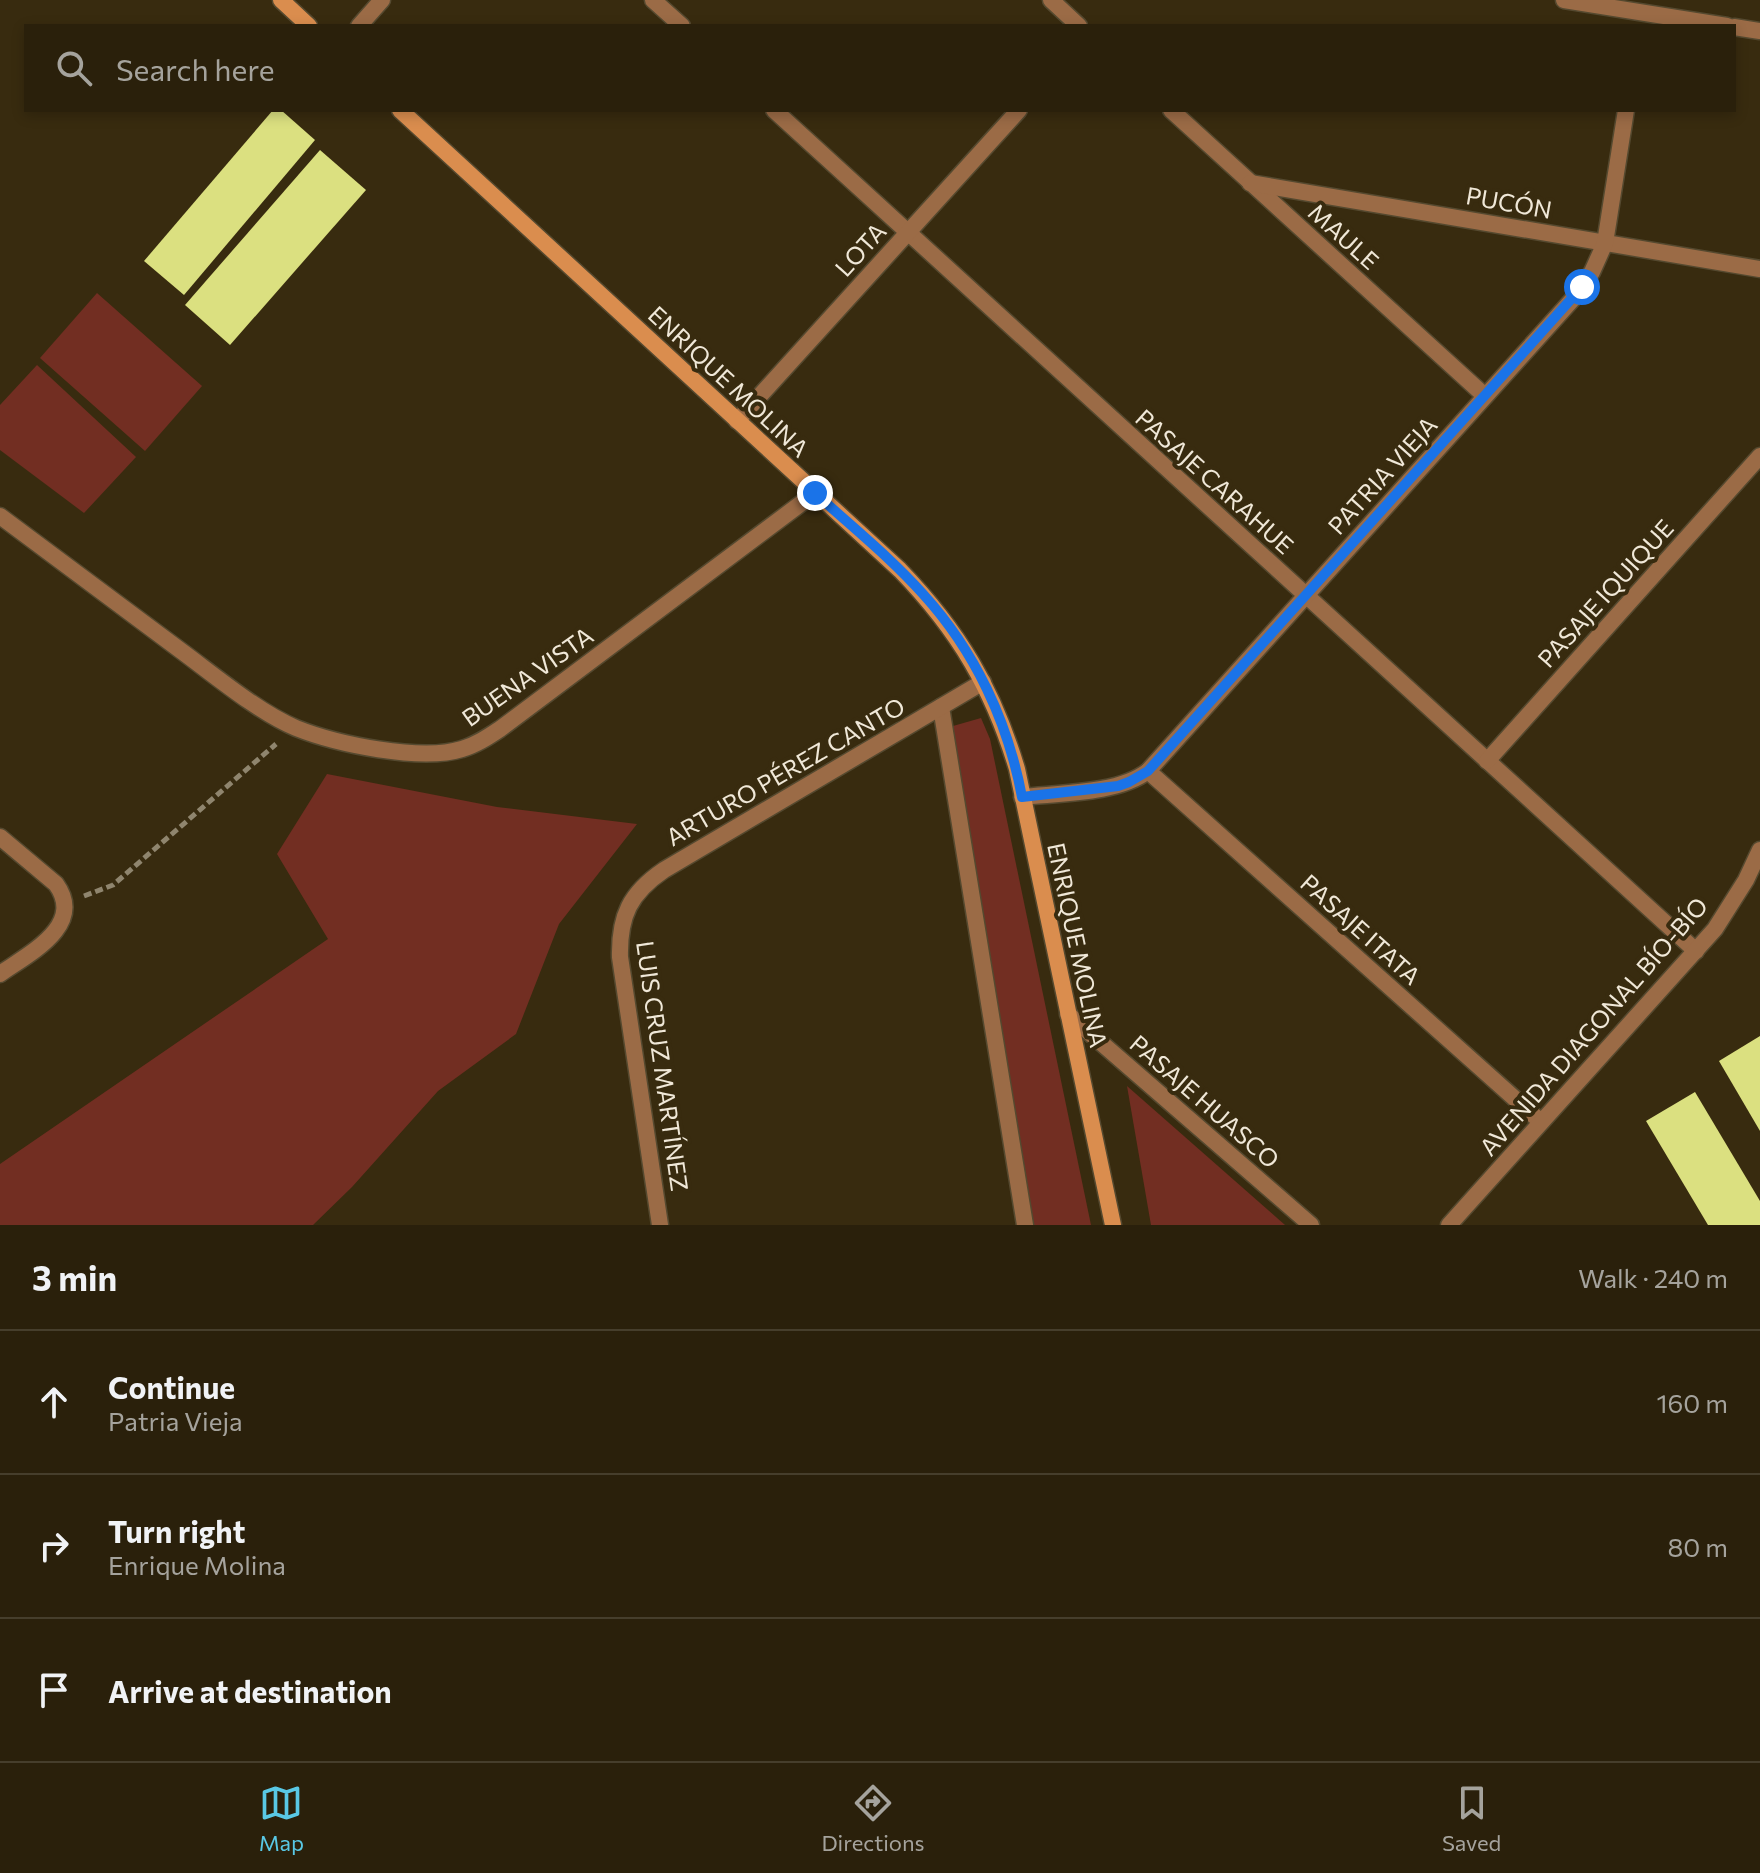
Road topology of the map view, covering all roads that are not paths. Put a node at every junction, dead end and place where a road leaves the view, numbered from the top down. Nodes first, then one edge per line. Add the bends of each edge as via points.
1 (281, 0) edge
2 (382, 0) edge
3 (653, 0) edge
4 (1051, 0) edge
5 (1564, 0) edge
6 (1641, 19) edge
7 (307, 24) edge
8 (361, 24) edge
9 (680, 24) edge
10 (1077, 24) edge
11 (1702, 24) edge
12 (1736, 27) edge
13 (1760, 31) edge
14 (402, 112) edge
15 (776, 112) edge
16 (1017, 112) edge
17 (1173, 112) edge
18 (1626, 112) edge
19 (1250, 183) junction
20 (908, 232) junction
21 (1605, 243) junction
22 (1760, 269) edge
23 (1485, 396) junction
24 (737, 421) junction
25 (1760, 456) edge
26 (815, 493) junction
27 (0, 516) edge
28 (1306, 596) junction
29 (983, 682) junction
30 (941, 707) junction
31 (1487, 761) junction
32 (1148, 771) junction
33 (1022, 797) junction
34 (0, 837) edge
35 (1760, 850) edge
36 (624, 914) joint
37 (1696, 951) junction
38 (0, 974) edge
39 (1068, 1014) junction
40 (1541, 1122) junction
41 (660, 1225) edge
42 (1025, 1225) edge
43 (1113, 1225) edge
44 (1311, 1225) edge
45 (1449, 1225) edge

1 - 7 main road
2 - 8 street
3 - 9 street
4 - 10 street
5 - 6 street
6 - 11 street
12 - 13 street
14 - 24 main road, ENRIQUE MOLINA
15 - 20 street, PASAJE CARAHUE
16 - 20 street, LOTA
17 - 19 street, MAULE
18 - 21 street, PATRIA VIEJA
19 - 21 street, PUCÓN
19 - 23 street, MAULE
20 - 24 street, LOTA
20 - 28 street, PASAJE CARAHUE
21 - 22 street, PUCÓN
21 - 23 street, PATRIA VIEJA via 1572,300
23 - 28 street, PATRIA VIEJA
24 - 26 main road, ENRIQUE MOLINA
25 - 31 street, PASAJE IQUIQUE
26 - 27 street, BUENA VISTA via 482,741 451,752 416,755 331,739 278,719
26 - 29 main road, ENRIQUE MOLINA via 924,595
28 - 31 street, PASAJE CARAHUE
28 - 32 street, PATRIA VIEJA
29 - 30 street, ARTURO PÉREZ CANTO
29 - 33 main road, ENRIQUE MOLINA via 1009,742
30 - 36 street, ARTURO PÉREZ CANTO via 664,870 642,887
30 - 42 street
31 - 37 street, PASAJE CARAHUE
32 - 33 street, PATRIA VIEJA via 1118,786
32 - 40 street, PASAJE ITATA
33 - 39 main road, ENRIQUE MOLINA
34 - 38 street via 56,884 65,903 55,933
35 - 37 street, AVENIDA DIAGONAL BÍO-BÍO via 1732,905
36 - 41 street, LUIS CRUZ MARTÍNEZ via 620,957
37 - 40 street, AVENIDA DIAGONAL BÍO-BÍO
39 - 43 main road, ENRIQUE MOLINA
39 - 44 street, PASAJE HUASCO
40 - 45 street, AVENIDA DIAGONAL BÍO-BÍO

